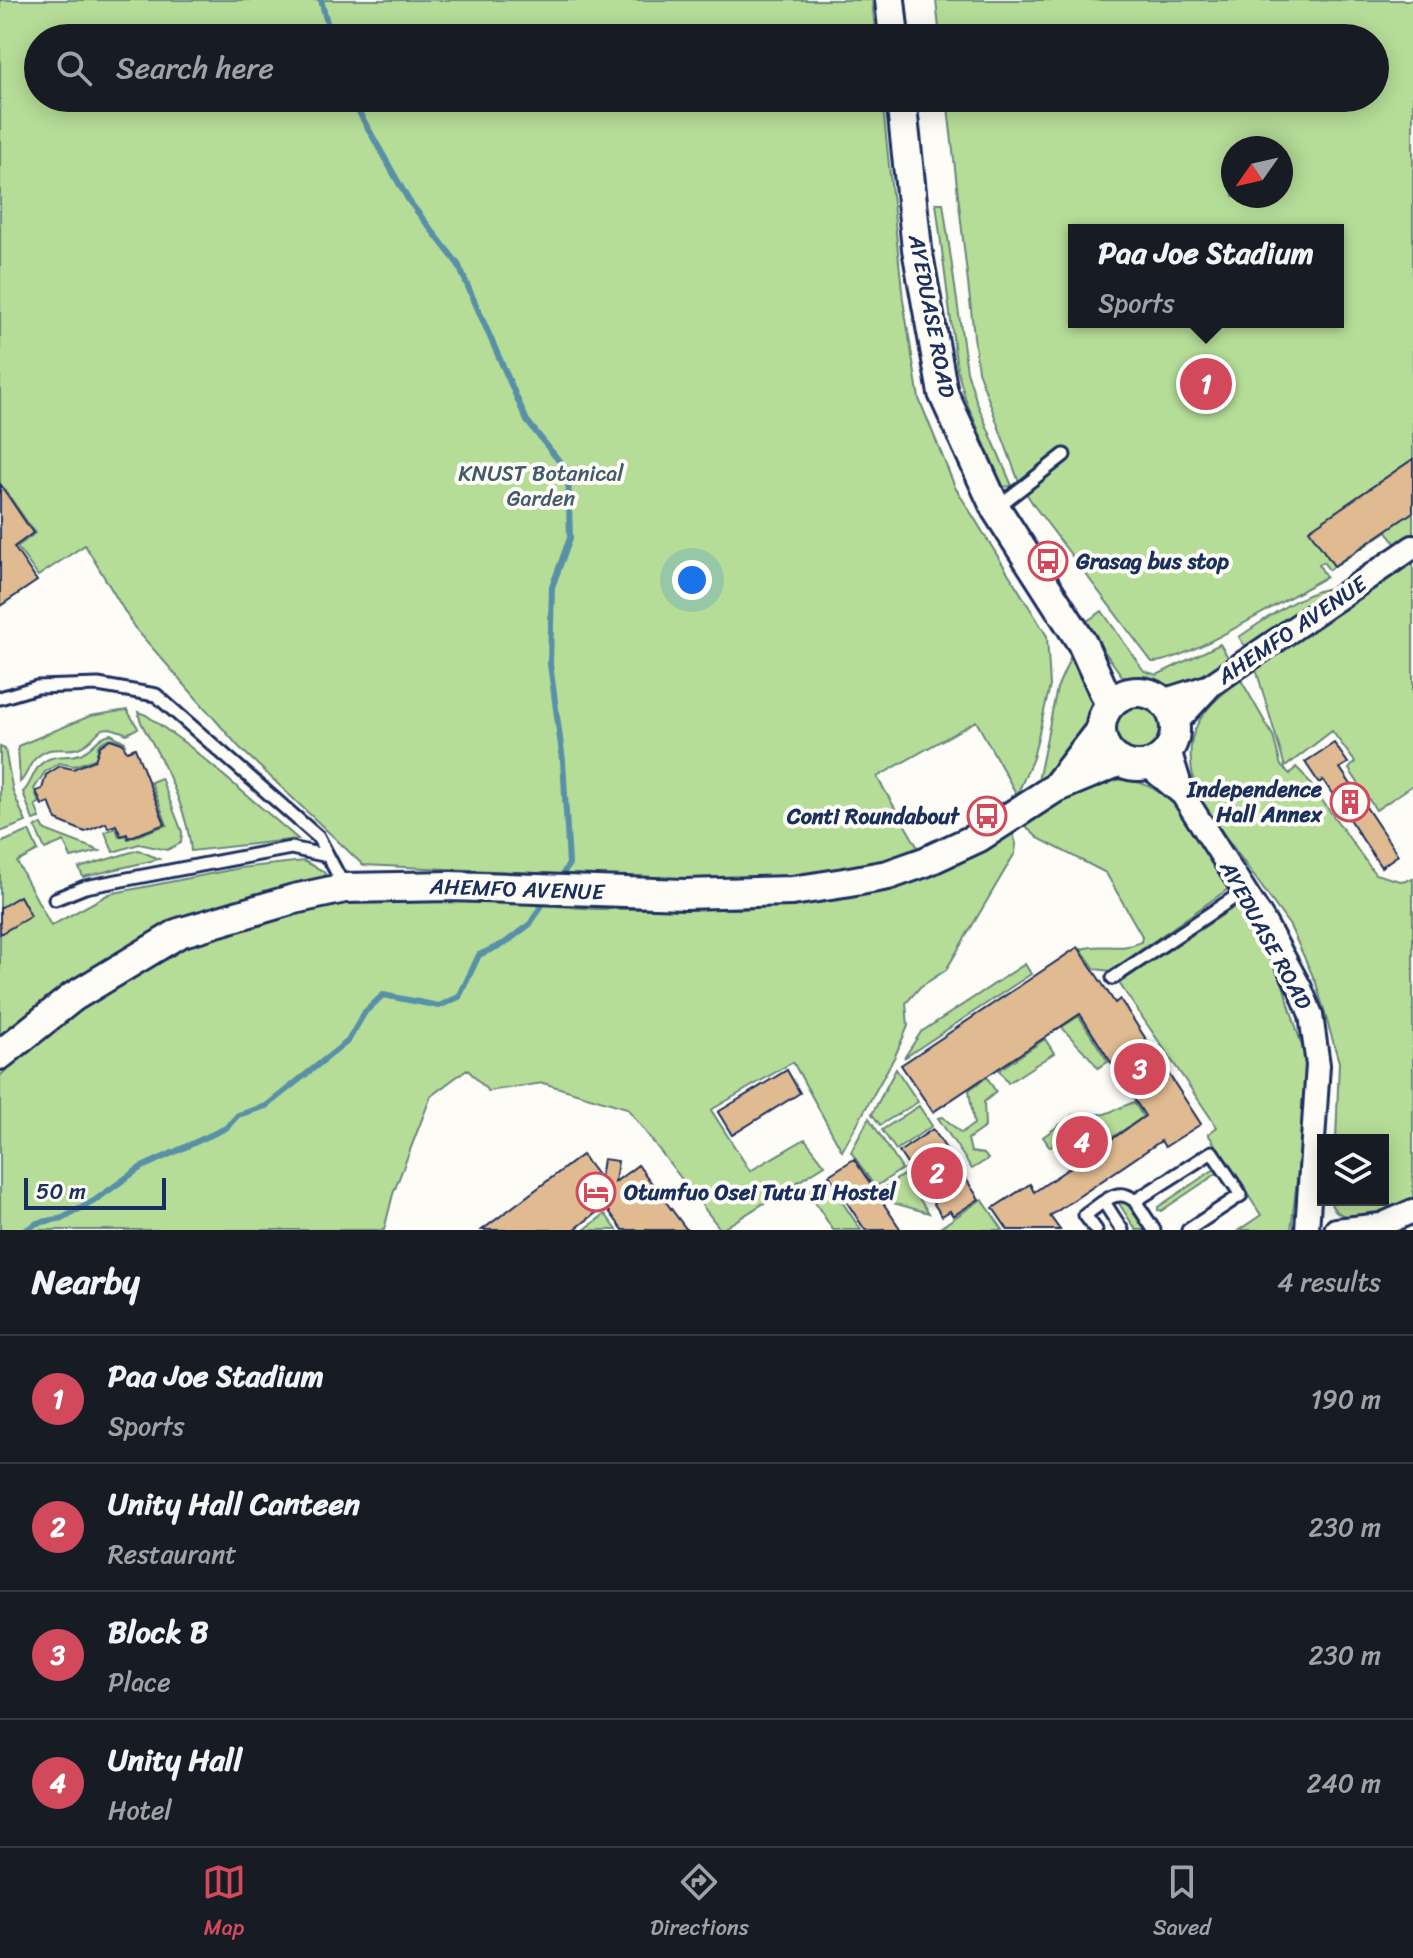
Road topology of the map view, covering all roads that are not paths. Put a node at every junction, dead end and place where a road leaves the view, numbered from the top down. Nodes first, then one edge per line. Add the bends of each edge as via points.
1 (890, 0) edge
2 (893, 24) edge
3 (902, 112) edge
4 (1064, 455) dead end
5 (996, 509) junction
6 (1413, 547) edge
7 (0, 698) edge
8 (1115, 709) junction
9 (1155, 740) junction
10 (1055, 788) junction
11 (328, 856) junction
12 (345, 888) junction
13 (1244, 891) junction
14 (55, 899) dead end
15 (1113, 978) dead end
16 (0, 1055) edge
17 (1135, 1201) junction
18 (1104, 1202) junction
19 (1413, 1211) edge
20 (1096, 1230) edge
21 (1122, 1230) edge
22 (1154, 1230) edge
23 (1188, 1230) edge
24 (1307, 1230) edge
25 (1336, 1230) edge

1 - 2 street
3 - 5 street, AYEDUASE ROAD via 917,249 943,393
4 - 5 lane
5 - 8 street, AYEDUASE ROAD via 1082,643
6 - 9 street, AHEMFO AVENUE via 1211,685
7 - 11 lane via 37,687 98,685 156,695 318,837
8 - 9 street via 1149,694
8 - 9 street via 1103,741 1110,753
8 - 10 street, AHEMFO AVENUE
9 - 10 street, AHEMFO AVENUE
9 - 13 street, AYEDUASE ROAD
10 - 12 street, AHEMFO AVENUE via 979,837 925,862 888,875 792,891
11 - 12 lane
11 - 14 lane via 291,848 85,887
12 - 16 street, AHEMFO AVENUE via 179,933 73,997
13 - 15 lane
13 - 24 street, AYEDUASE ROAD via 1311,1015 1318,1078
17 - 18 lane via 1116,1193
17 - 22 lane
17 - 23 lane via 1212,1152 1241,1195
18 - 20 lane via 1085,1215
18 - 21 lane
19 - 25 street via 1381,1225

